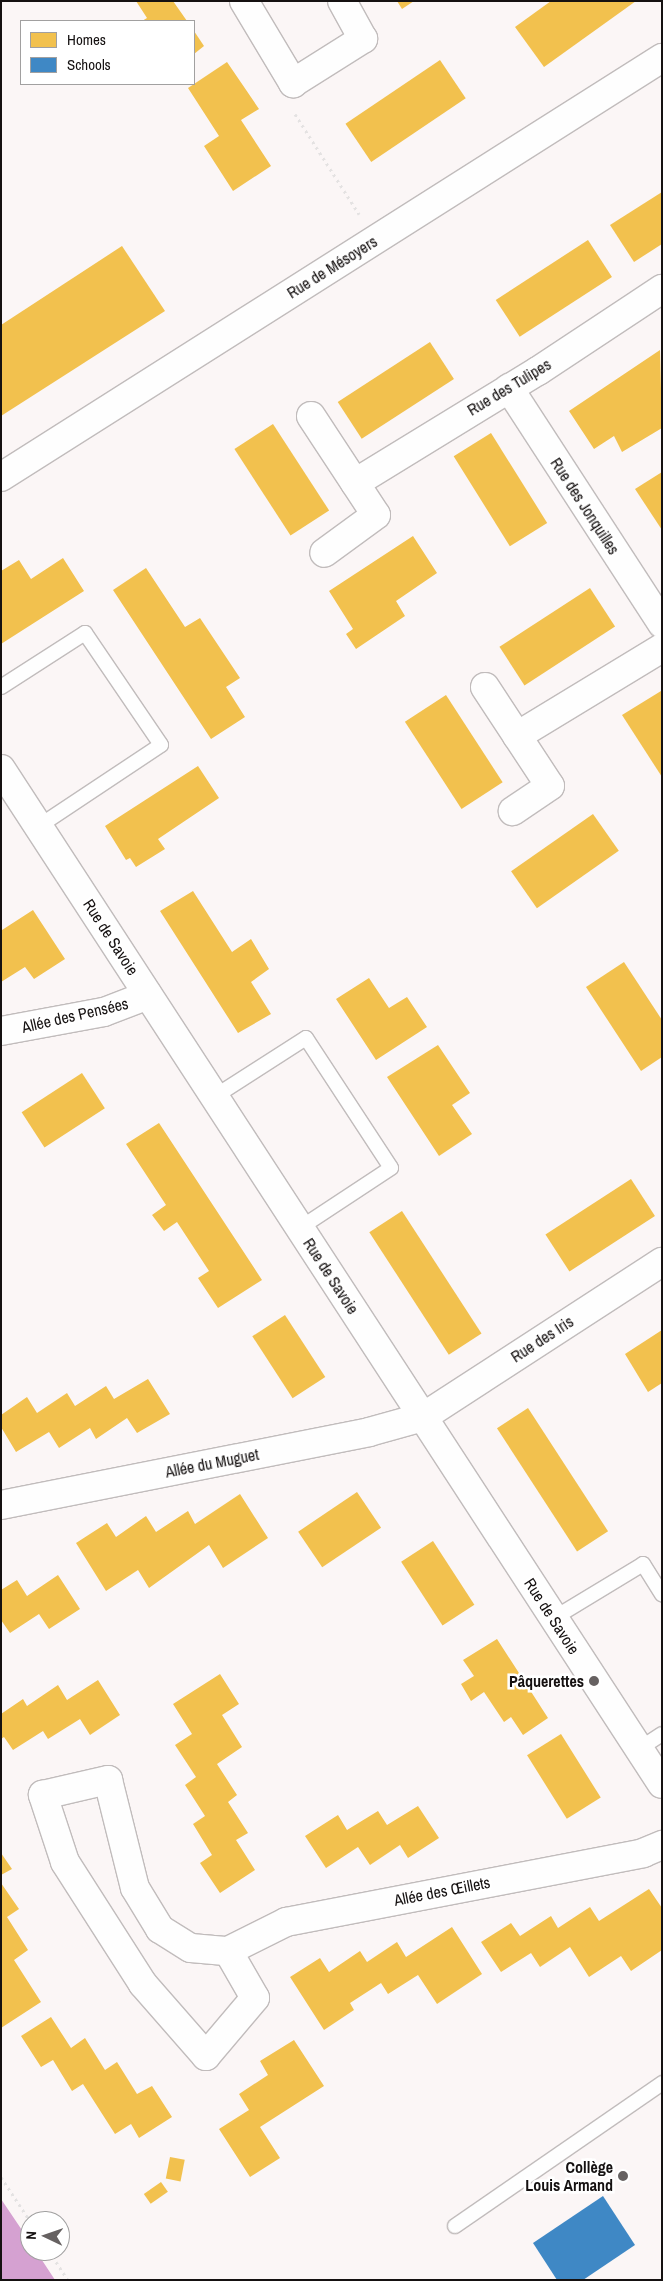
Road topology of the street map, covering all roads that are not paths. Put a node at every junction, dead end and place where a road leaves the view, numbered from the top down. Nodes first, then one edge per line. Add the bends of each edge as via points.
1 (244, 1) edge
2 (342, 1) edge
3 (662, 58) edge
4 (662, 289) edge
5 (509, 388) junction
6 (312, 416) dead end
7 (1, 477) edge
8 (355, 483) junction
9 (324, 553) dead end
10 (662, 624) edge
11 (662, 648) edge
12 (1, 687) edge
13 (485, 687) dead end
14 (517, 736) junction
15 (1, 769) edge
16 (513, 811) dead end
17 (38, 826) junction
18 (148, 995) junction
19 (1, 1032) edge
20 (214, 1097) junction
21 (300, 1228) junction
22 (662, 1262) edge
23 (423, 1417) junction
24 (1, 1505) edge
25 (662, 1594) edge
26 (554, 1618) junction
27 (662, 1734) edge
28 (639, 1749) junction
29 (662, 1784) edge
30 (662, 1845) edge
31 (160, 1929) junction
32 (115, 1941) junction
33 (228, 1952) junction
34 (662, 2083) edge
35 (455, 2226) dead end

1 - 2 street via 292,83 363,39
3 - 7 street, Rue de Mésoyers
4 - 5 street, Rue des Tulipes
5 - 8 street, Rue des Tulipes
5 - 10 street, Rue des Jonquilles
6 - 8 street
8 - 9 street via 376,515
11 - 14 street
12 - 17 lane via 85,633 161,746
13 - 14 street
14 - 16 street via 550,786
15 - 17 street, Rue de Savoie
17 - 18 street, Rue de Savoie
18 - 19 street, Allée des Pensées via 104,1012
18 - 20 street, Rue de Savoie
20 - 21 street, Rue de Savoie
20 - 21 lane via 306,1038 391,1168
21 - 23 street, Rue de Savoie
22 - 23 street, Rue des Iris
23 - 24 street, Allée du Muguet via 369,1432
23 - 26 street, Rue de Savoie
25 - 26 lane via 643,1564
26 - 28 street, Rue de Savoie
27 - 28 lane
28 - 29 street, Rue de Savoie
30 - 33 street, Allée des Œillets via 642,1852 286,1922
31 - 32 street
31 - 32 street via 136,1888 108,1780 43,1795 65,1862
31 - 33 street via 191,1948
32 - 33 street via 143,1984 206,2056 254,1998
34 - 35 lane

